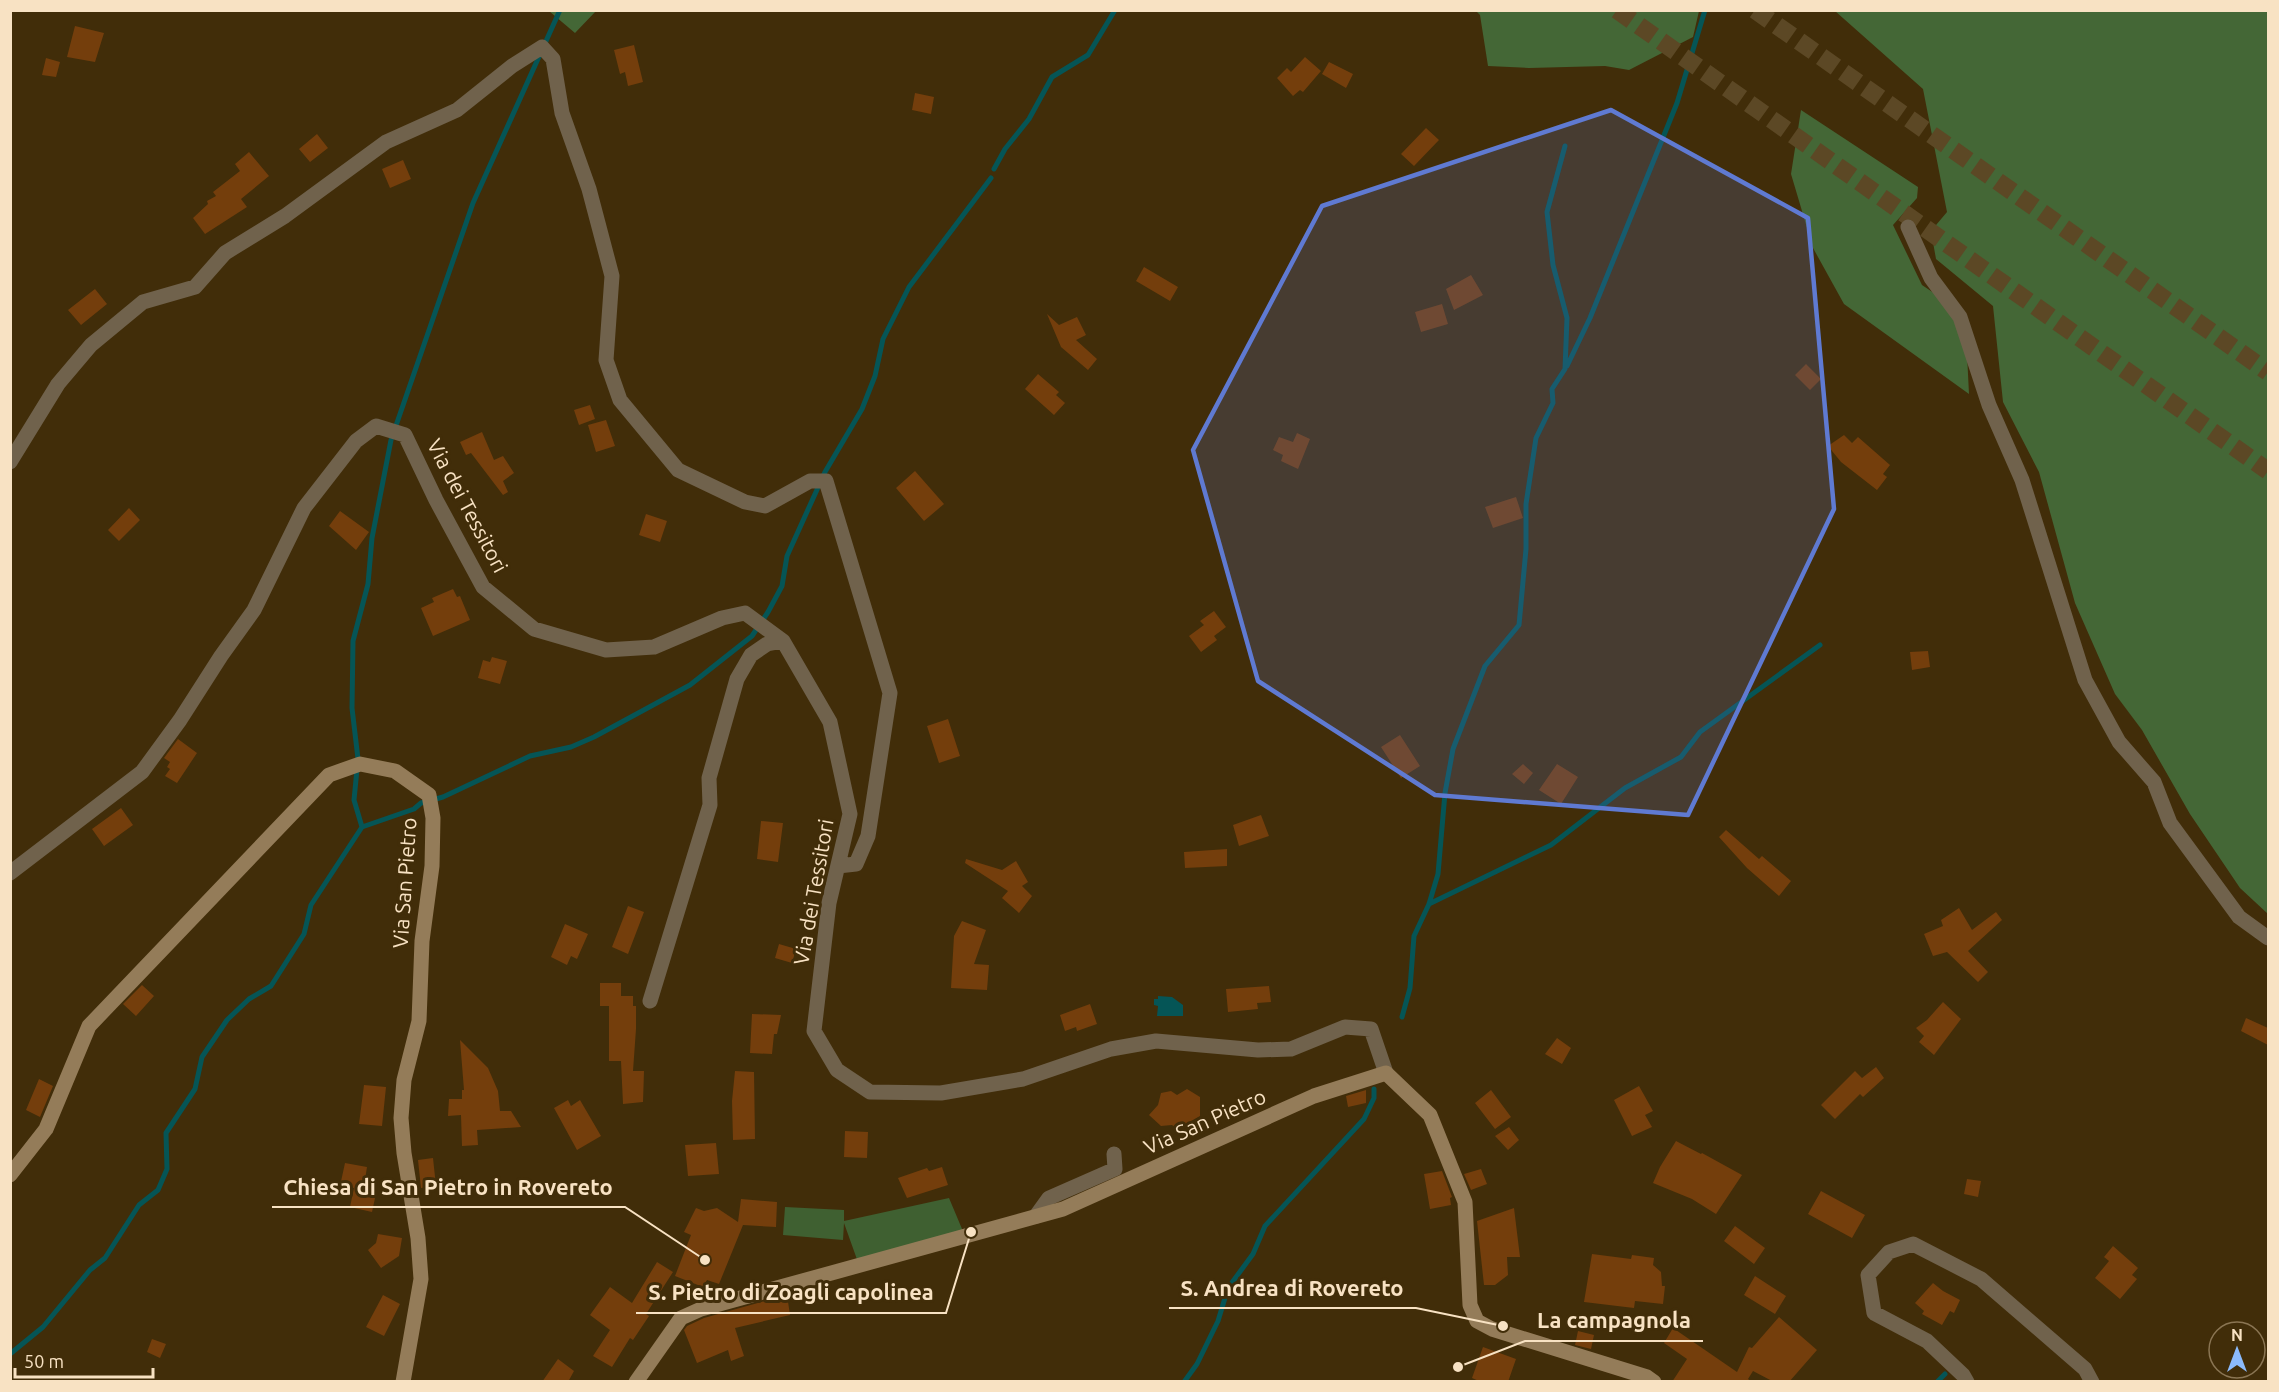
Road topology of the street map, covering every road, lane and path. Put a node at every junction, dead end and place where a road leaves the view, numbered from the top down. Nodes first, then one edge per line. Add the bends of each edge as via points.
1 (1908, 227) dead end
2 (10, 462) edge
3 (783, 641) junction
4 (838, 866) junction
5 (10, 873) edge
6 (2268, 938) edge
7 (650, 1001) dead end
8 (1386, 1073) junction
9 (1114, 1154) dead end
10 (10, 1175) edge
11 (1036, 1216) junction
12 (1651, 1379) edge
13 (404, 1382) edge
14 (636, 1382) edge
15 (1966, 1382) edge
16 (2092, 1382) edge

1 - 6 street via 1930,278 1960,317 1989,405 2022,480 2085,680 2119,742 2154,782 2170,823 2239,917
2 - 4 street via 58,384 91,345 143,302 195,287 225,253 285,216 386,142 457,110 542,47 554,59 562,113 589,189 612,276 606,360 620,400 678,470 745,502 765,506 810,481 826,481 890,693 868,836 856,864
3 - 4 street, Via dei Tessitori via 830,722 850,814
3 - 5 street, Via dei Tessitori via 745,613 722,618 654,646 606,650 534,629 483,587 405,435 376,426 356,441 304,508 254,610 142,772
3 - 7 street via 767,644 751,655 736,679 709,778 710,805
4 - 8 street, Via dei Tessitori via 829,903 814,1031 837,1070 870,1092 941,1094 1023,1079 1111,1048 1156,1041 1291,1049 1345,1027 1371,1029
8 - 11 street, Via San Pietro via 1314,1096 1064,1209
8 - 12 street via 1430,1115 1465,1202 1470,1305 1477,1321
9 - 11 street via 1115,1169 1049,1198
10 - 13 street, Via San Pietro via 46,1129 89,1026 328,775 360,764 395,771 429,795 433,818 419,1021 404,1080 401,1118 421,1280
11 - 14 street, Via San Pietro via 701,1309 681,1318
15 - 16 street via 1927,1341 1874,1313 1868,1275 1889,1252 1913,1244 1981,1280 2085,1369

